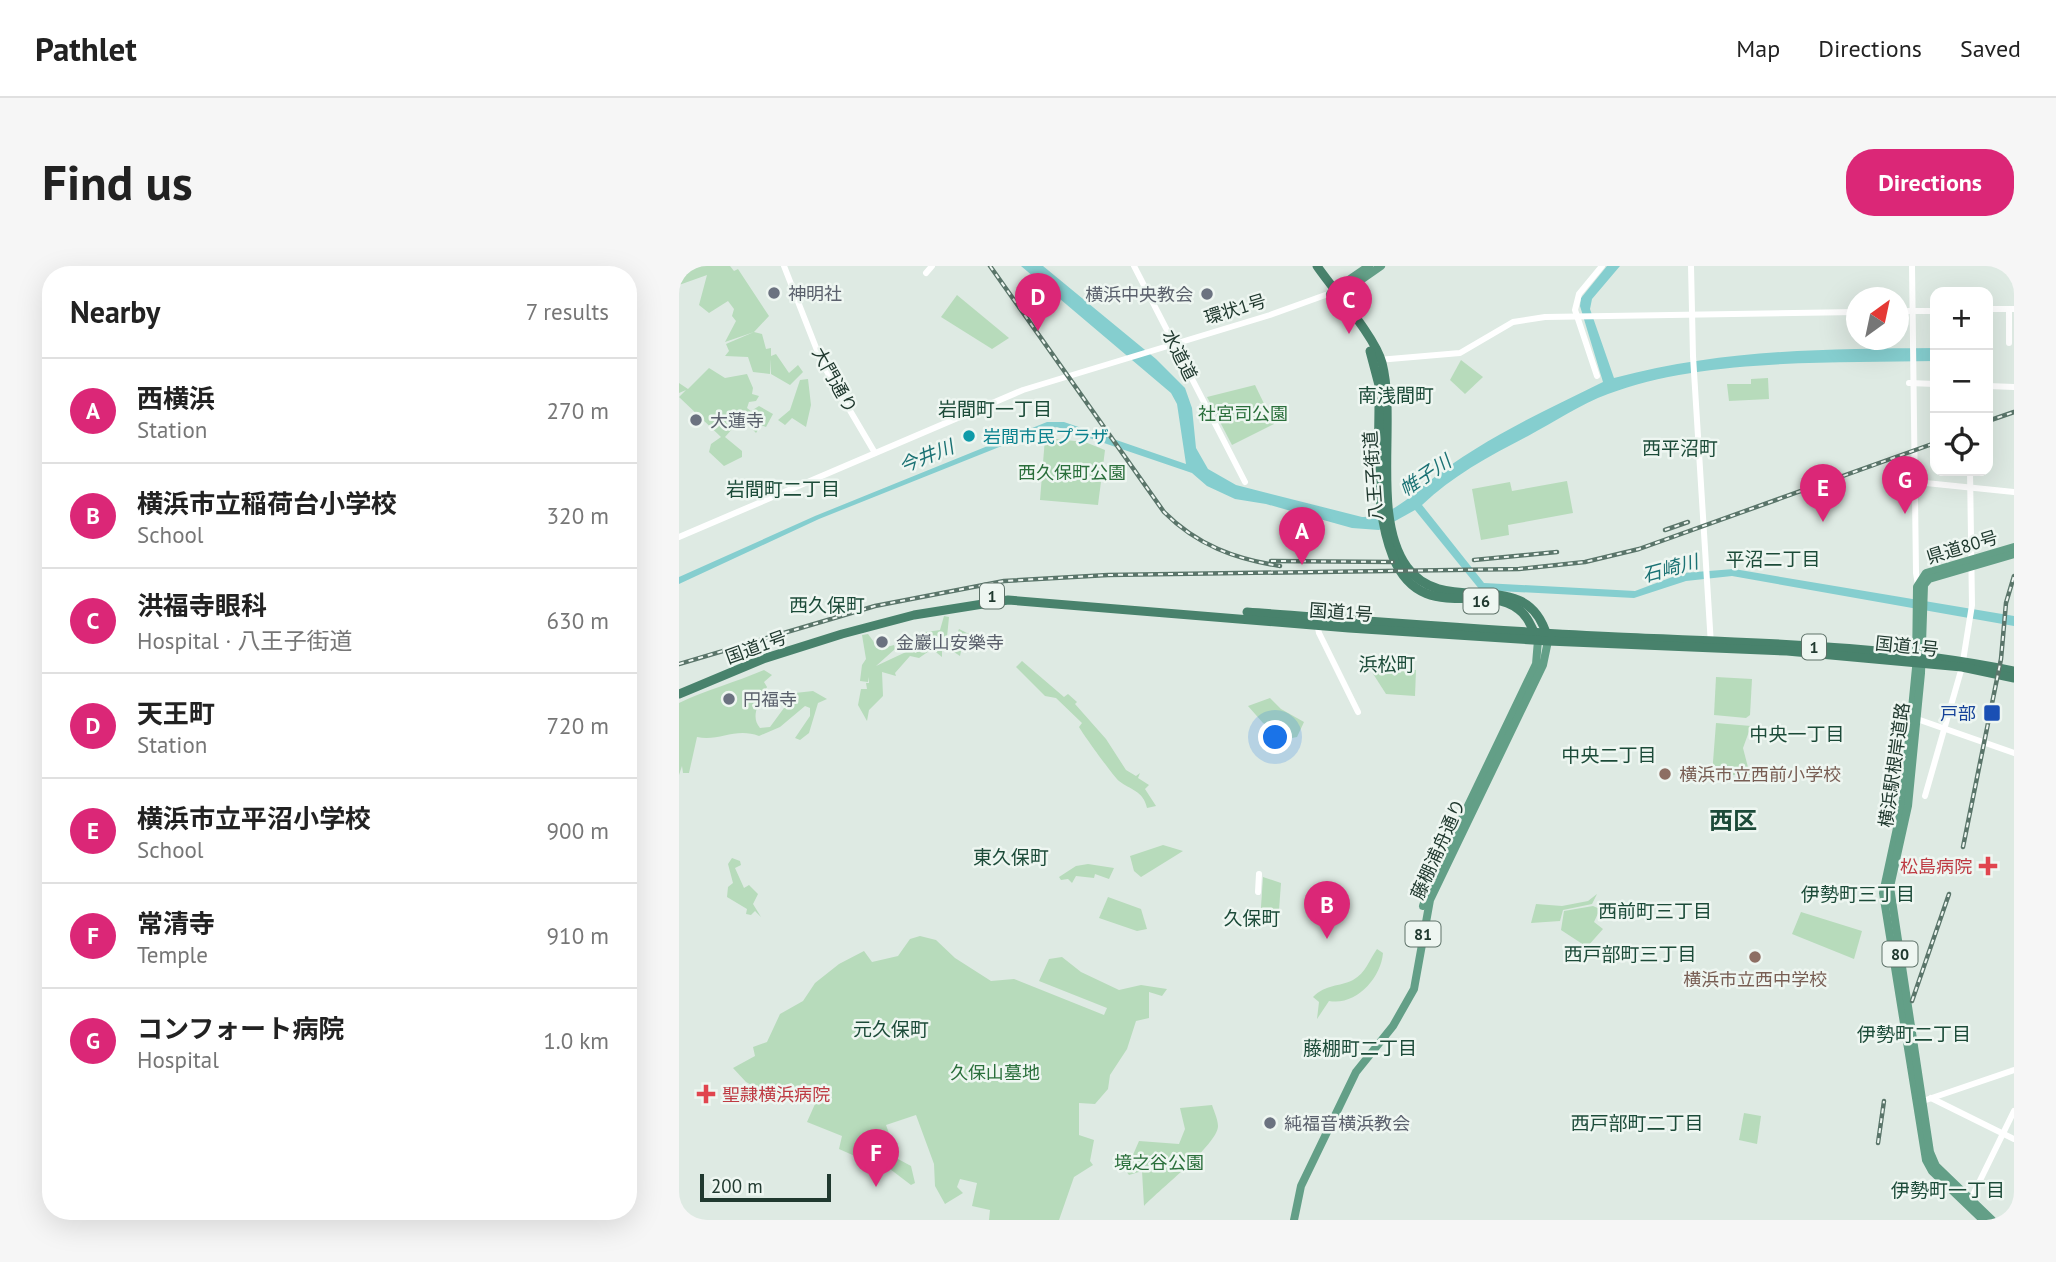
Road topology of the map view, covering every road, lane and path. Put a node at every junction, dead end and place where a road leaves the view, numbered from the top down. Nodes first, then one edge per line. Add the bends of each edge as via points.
1 (784, 266) edge
2 (932, 266) edge
3 (1134, 266) edge
4 (1310, 266) edge
5 (1317, 266) edge
6 (1369, 266) edge
7 (1381, 266) edge
8 (1602, 266) edge
9 (1691, 266) edge
10 (1912, 266) edge
11 (926, 273) dead end
12 (1334, 293) junction
13 (1993, 309) edge
14 (2012, 309) edge
15 (1909, 311) edge
16 (1913, 311) junction
17 (1930, 311) edge
18 (1846, 312) edge
19 (1692, 313) junction
20 (1579, 315) junction
21 (2009, 343) dead end
22 (1174, 344) junction
23 (1378, 360) junction
24 (1597, 376) dead end
25 (1909, 383) dead end
26 (1930, 384) edge
27 (1993, 386) edge
28 (2014, 387) edge
29 (876, 453) junction
30 (1970, 476) edge
31 (1245, 482) dead end
32 (1916, 482) dead end
33 (1971, 488) junction
34 (2014, 492) edge
35 (679, 537) edge
36 (2014, 547) edge
37 (2014, 554) edge
38 (1972, 563) junction
39 (1917, 584) junction
40 (1428, 590) junction
41 (1921, 596) junction
42 (1317, 622) junction
43 (1536, 637) junction
44 (1548, 638) junction
45 (1711, 645) junction
46 (1919, 660) junction
47 (1963, 664) junction
48 (2014, 671) edge
49 (2014, 678) edge
50 (679, 688) edge
51 (679, 694) edge
52 (1358, 712) dead end
53 (1917, 719) junction
54 (1945, 729) junction
55 (2014, 753) edge
56 (1925, 796) dead end
57 (1259, 874) dead end
58 (1258, 892) dead end
59 (2014, 1070) edge
60 (1931, 1098) junction
61 (1919, 1102) junction
62 (2014, 1111) edge
63 (2003, 1134) junction
64 (2014, 1139) edge
65 (1969, 1203) junction
66 (1291, 1220) edge
67 (1983, 1220) edge
68 (1992, 1220) edge

1 - 29 street, 大門通り via 822,363
2 - 11 street
3 - 22 street, 水道道
4 - 12 highway
5 - 12 highway
6 - 12 main road, 環状1号
7 - 12 main road, 環状1号
8 - 20 street via 1579,294
9 - 19 street
10 - 16 street
12 - 22 street, 環状1号
12 - 23 highway
13 - 14 street
14 - 21 street
15 - 16 street
16 - 17 street
16 - 39 street
18 - 19 street
19 - 20 street
19 - 45 street
20 - 23 street via 1517,320 1460,353
20 - 24 street
22 - 29 street, 環状1号 via 1023,390
22 - 31 street, 水道道
23 - 40 highway, 八王子街道 via 1382,504 1390,548 1403,575
25 - 26 street
27 - 28 street
29 - 35 street
30 - 33 street
32 - 33 street
33 - 34 street
33 - 38 street
36 - 38 main road, 県道80号
37 - 38 main road, 県道80号
38 - 39 main road, 県道80号 via 1925,574
38 - 41 main road, 県道80号 via 1929,579
38 - 47 street via 1972,607
39 - 41 main road, 県道80号 / 80
40 - 43 highway, 16 via 1448,598 1510,604 1526,616
40 - 44 highway, 16 via 1520,598 1536,612
41 - 46 main road, 県道80号 / 80
42 - 43 highway, 国道1号 / 1
42 - 50 highway, 国道1号 / 1 via 1009,594 879,618 762,654
42 - 51 highway, 国道1号 / 1 via 1019,600 986,602 913,615 833,637 763,659
42 - 52 street
43 - 44 highway, 国道1号 / 1
43 - 66 main road, 藤棚浦舟通り / 81 via 1536,664 1429,887 1407,992 1391,1020 1351,1069 1297,1184
44 - 45 highway, 国道1号 / 1
44 - 66 main road, 藤棚浦舟通り / 81 via 1543,665 1430,900 1414,989 1393,1026 1356,1072 1301,1186
45 - 46 highway, 国道1号 / 1
46 - 47 highway, 国道1号 / 1
46 - 53 main road, 横浜駅根岸道路 / 80
46 - 61 main road, 横浜駅根岸道路 / 80 via 1902,806 1884,893
47 - 48 highway, 国道1号 / 1
47 - 49 highway, 国道1号 / 1
47 - 54 street
53 - 54 street
53 - 61 main road, 横浜駅根岸道路 / 80 via 1908,806 1890,887
54 - 55 street
54 - 56 street
57 - 58 street
59 - 60 street
60 - 61 street
60 - 63 street
61 - 65 main road, 横浜駅根岸道路 / 80 via 1932,1157
62 - 63 street
63 - 64 street
63 - 65 street
65 - 67 main road, 横浜駅根岸道路 / 80
65 - 68 main road, 横浜駅根岸道路 / 80

